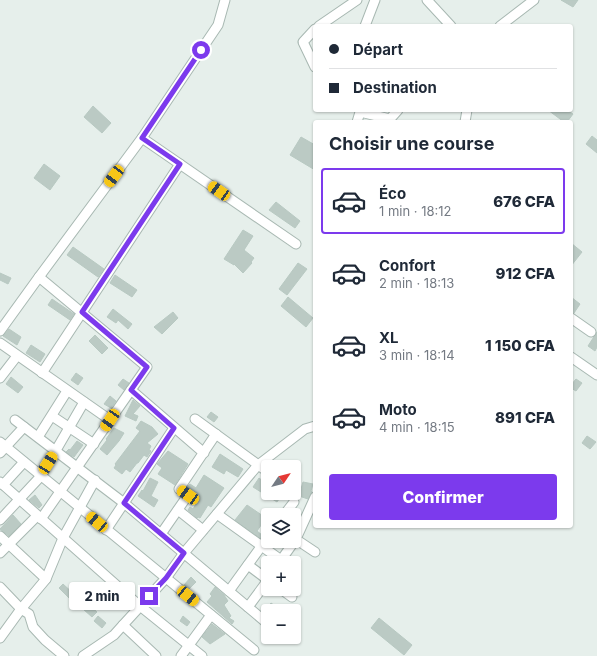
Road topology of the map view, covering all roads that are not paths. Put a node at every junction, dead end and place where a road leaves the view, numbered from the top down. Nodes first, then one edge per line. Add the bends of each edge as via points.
1 (225, 0) edge
2 (357, 0) edge
3 (375, 0) edge
4 (427, 0) edge
5 (534, 0) edge
6 (322, 24) edge
7 (366, 24) edge
8 (449, 24) edge
9 (503, 24) edge
10 (313, 31) edge
11 (313, 62) edge
12 (363, 112) edge
13 (396, 112) edge
14 (142, 138) junction
15 (180, 164) junction
16 (296, 244) dead end
17 (38, 276) junction
18 (82, 312) junction
19 (573, 319) edge
20 (0, 331) edge
21 (591, 332) dead end
22 (0, 343) edge
23 (17, 356) junction
24 (573, 358) edge
25 (42, 373) junction
26 (597, 375) edge
27 (0, 378) edge
28 (131, 390) junction
29 (67, 391) junction
30 (84, 402) junction
31 (52, 416) junction
32 (195, 419) dead end
33 (15, 420) dead end
34 (110, 420) junction
35 (24, 427) junction
36 (313, 427) edge
37 (70, 428) junction
38 (174, 428) junction
39 (216, 434) junction
40 (38, 437) junction
41 (94, 444) junction
42 (2, 447) edge
43 (56, 450) junction
44 (204, 453) junction
45 (24, 462) junction
46 (258, 465) junction
47 (78, 467) junction
48 (261, 467) edge
49 (41, 476) junction
50 (94, 480) junction
51 (2, 484) edge
52 (60, 492) junction
53 (20, 500) junction
54 (313, 501) edge
55 (294, 502) dead end
56 (124, 503) junction
57 (79, 507) junction
58 (289, 508) edge
59 (178, 510) junction
60 (217, 514) junction
61 (39, 518) junction
62 (0, 520) edge
63 (301, 526) edge
64 (106, 530) junction
65 (203, 530) junction
66 (161, 534) junction
67 (0, 536) edge
68 (62, 538) junction
69 (301, 542) edge
70 (8, 544) junction
71 (261, 545) edge
72 (261, 547) edge
73 (264, 548) edge
74 (315, 552) dead end
75 (0, 553) edge
76 (184, 553) junction
77 (273, 556) edge
78 (248, 565) junction
79 (261, 575) edge
80 (166, 578) junction
81 (46, 580) junction
82 (0, 587) edge
83 (261, 589) edge
84 (229, 591) junction
85 (140, 606) junction
86 (248, 607) junction
87 (21, 609) junction
88 (211, 615) junction
89 (261, 618) edge
90 (123, 625) junction
91 (0, 638) edge
92 (189, 645) junction
93 (254, 650) dead end
94 (64, 656) edge
95 (82, 656) edge
96 (156, 656) edge
97 (181, 656) edge
98 (202, 656) edge

1 - 14 street via 218,25
2 - 6 street
3 - 7 street
4 - 8 street
5 - 9 street
10 - 11 street via 304,42
12 - 13 street via 390,118
14 - 15 street
14 - 17 street
15 - 16 street
15 - 18 street
17 - 18 street
17 - 20 street
18 - 25 street
18 - 28 street via 147,367
19 - 21 street
22 - 23 street
23 - 25 street
23 - 27 street
24 - 26 street
25 - 29 street
28 - 34 street
28 - 38 street
29 - 30 street
29 - 31 street
30 - 34 street
30 - 37 street
31 - 37 street
31 - 40 street
32 - 39 street
33 - 35 street
34 - 41 street
35 - 40 street
35 - 42 street
36 - 46 street via 305,429
37 - 41 street
37 - 43 street
38 - 44 street
38 - 56 street
39 - 44 street
39 - 46 street
40 - 43 street
41 - 47 street
42 - 45 street
43 - 47 street
43 - 49 street
44 - 59 street via 179,489 188,495
45 - 49 street
45 - 51 street
46 - 48 street
46 - 60 street
47 - 50 street
47 - 52 street
49 - 52 street
49 - 53 street
50 - 56 street
50 - 57 street
51 - 53 street
52 - 57 street
52 - 61 street
53 - 61 street
53 - 62 street
54 - 63 street
55 - 58 street
56 - 64 street
56 - 66 street
57 - 64 street
57 - 68 street
59 - 65 street
59 - 66 street
60 - 65 street
60 - 71 street
61 - 68 street
61 - 70 street
64 - 80 street
65 - 76 street
66 - 76 street
67 - 70 street
68 - 81 street
68 - 85 street
69 - 74 street
70 - 75 street
70 - 81 street
72 - 78 street
73 - 77 street
76 - 80 street
76 - 84 street
78 - 79 street
78 - 84 street
80 - 85 street
80 - 88 street
81 - 87 street
82 - 87 street
83 - 86 street
84 - 86 street
85 - 90 street
85 - 92 street
86 - 89 street
87 - 91 street
87 - 94 street via 29,614 37,632
88 - 92 street
88 - 93 street
90 - 95 street via 114,635
90 - 96 street
92 - 97 street
92 - 98 street

